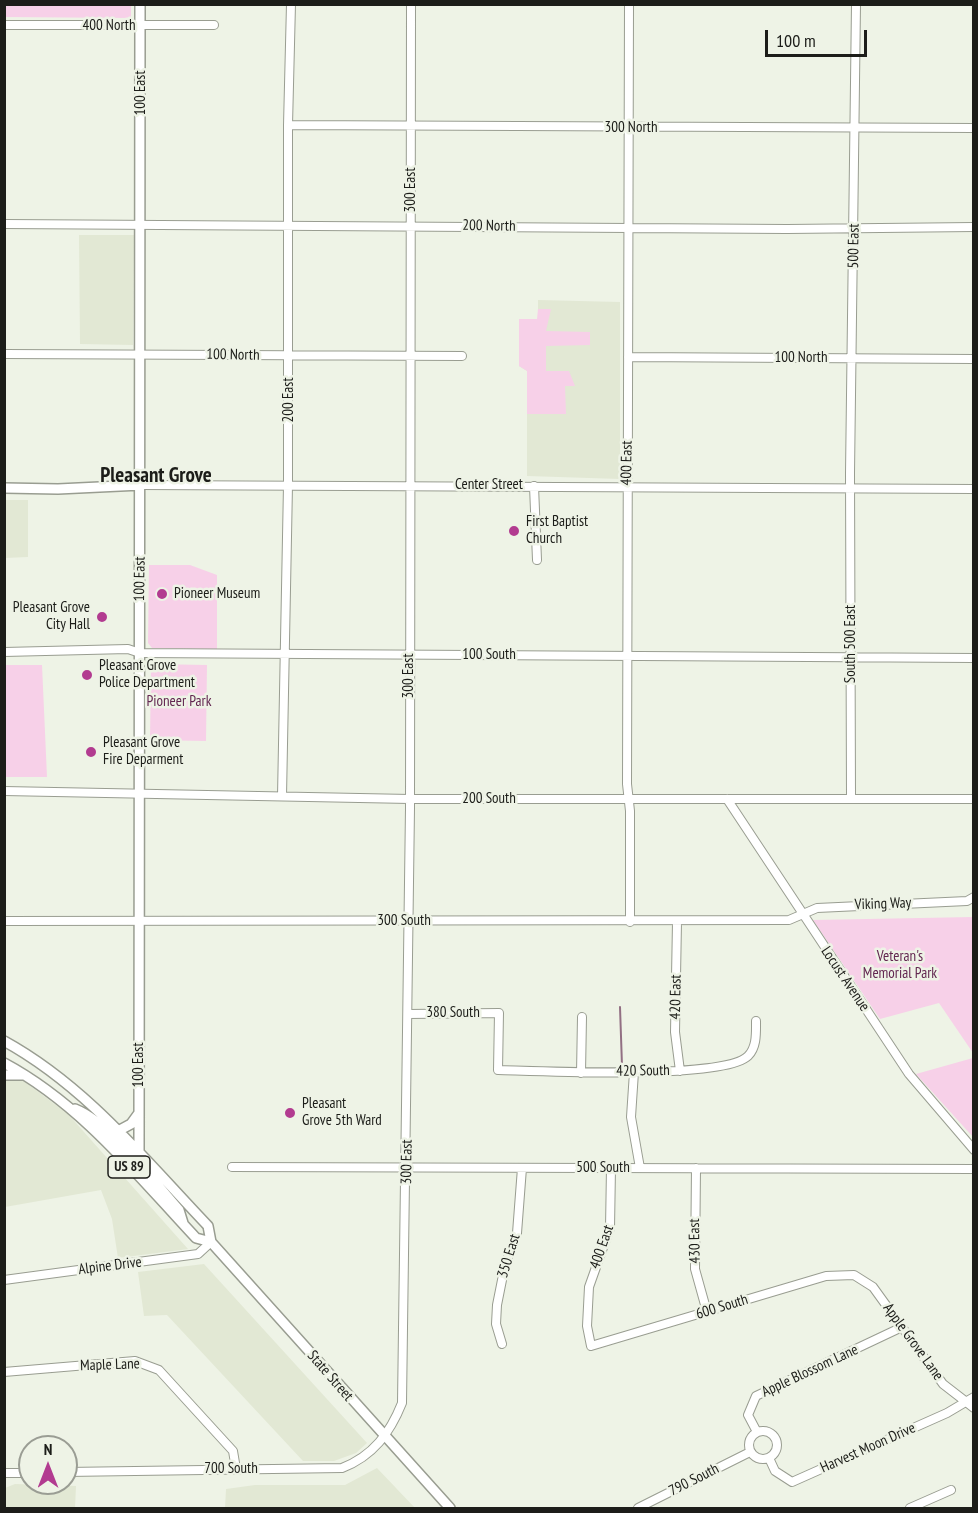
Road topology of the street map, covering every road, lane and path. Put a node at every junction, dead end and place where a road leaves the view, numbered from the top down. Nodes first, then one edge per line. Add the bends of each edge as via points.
1 (140, 4) edge
2 (291, 4) edge
3 (411, 4) edge
4 (629, 4) edge
5 (856, 4) edge
6 (4, 25) edge
7 (214, 25) dead end
8 (140, 26) junction
9 (288, 125) junction
10 (411, 126) junction
11 (854, 127) junction
12 (627, 128) junction
13 (974, 128) edge
14 (4, 224) edge
15 (141, 224) junction
16 (288, 225) junction
17 (410, 225) junction
18 (854, 227) junction
19 (974, 227) edge
20 (628, 228) junction
21 (4, 354) edge
22 (141, 354) junction
23 (410, 355) junction
24 (289, 356) junction
25 (462, 356) dead end
26 (628, 357) junction
27 (852, 358) junction
28 (974, 358) edge
29 (141, 485) junction
30 (288, 485) junction
31 (409, 486) junction
32 (534, 486) junction
33 (627, 487) junction
34 (4, 488) edge
35 (850, 488) junction
36 (974, 489) edge
37 (537, 560) dead end
38 (4, 651) edge
39 (140, 653) junction
40 (285, 655) junction
41 (409, 655) junction
42 (627, 656) junction
43 (851, 656) junction
44 (974, 658) edge
45 (4, 791) edge
46 (140, 792) junction
47 (282, 796) junction
48 (410, 799) junction
49 (727, 799) junction
50 (628, 800) junction
51 (851, 800) junction
52 (974, 800) edge
53 (971, 901) edge
54 (801, 914) junction
55 (139, 920) junction
56 (4, 921) edge
57 (407, 922) junction
58 (630, 922) junction
59 (677, 922) junction
60 (408, 1014) junction
61 (582, 1017) dead end
62 (756, 1022) dead end
63 (4, 1041) edge
64 (4, 1063) edge
65 (498, 1070) joint
66 (680, 1071) junction
67 (634, 1072) junction
68 (581, 1073) junction
69 (4, 1075) edge
70 (26, 1075) junction
71 (69, 1107) junction
72 (139, 1113) junction
73 (118, 1131) junction
74 (974, 1150) edge
75 (136, 1156) junction
76 (232, 1167) dead end
77 (407, 1168) junction
78 (522, 1168) junction
79 (611, 1168) junction
80 (640, 1168) junction
81 (696, 1168) junction
82 (974, 1168) edge
83 (184, 1224) junction
84 (211, 1242) junction
85 (854, 1275) joint
86 (4, 1280) edge
87 (707, 1312) junction
88 (900, 1328) junction
89 (502, 1344) dead end
90 (591, 1346) joint
91 (4, 1372) edge
92 (970, 1399) edge
93 (974, 1408) edge
94 (758, 1432) junction
95 (384, 1437) junction
96 (750, 1452) junction
97 (769, 1458) junction
98 (236, 1469) junction
99 (78, 1472) edge
100 (951, 1490) dead end
101 (450, 1509) edge
102 (638, 1509) edge
103 (910, 1509) edge

1 - 8 main road, 100 East
2 - 9 street, 200 East
3 - 10 street, 300 East
4 - 12 street, 400 East
5 - 11 street, 500 East
6 - 8 street, 400 North
7 - 8 street, 400 North
8 - 15 main road, 100 East
9 - 10 street, 300 North
9 - 16 street, 200 East
10 - 12 street, 300 North
10 - 17 street, 300 East
11 - 12 street, 300 North
11 - 13 street, 300 North
11 - 18 street, 500 East
12 - 20 street, 400 East
14 - 15 street, 200 North
15 - 16 street, 200 North
15 - 22 main road, 100 East
16 - 17 street, 200 North
16 - 24 street, 200 East
17 - 20 street, 200 North
17 - 23 street, 300 East
18 - 19 street, 200 North
18 - 20 street, 200 North
18 - 27 street, 500 East
20 - 26 street, 400 East
21 - 22 street, 100 North
22 - 24 street, 100 North
22 - 29 main road, 100 East
23 - 24 street, 100 North
23 - 25 street, 100 North
23 - 31 street, 300 East
24 - 30 street, 200 East
26 - 27 street, 100 North
26 - 33 street, 400 East
27 - 28 street, 100 North
27 - 35 street, 500 East
29 - 30 street, Center Street
29 - 34 main road, Center Street
29 - 39 main road, 100 East
30 - 31 street, Center Street
30 - 40 street, 200 East
31 - 32 street, Center Street
31 - 41 street, 300 East
32 - 33 street, Center Street
32 - 37 street
33 - 35 street, Center Street
33 - 42 street, 400 East
35 - 36 street, Center Street
35 - 43 street, South 500 East
38 - 39 street, 100 South via 128,649
39 - 40 street, 100 South
39 - 46 main road, 100 East
40 - 41 street, 100 South
40 - 47 street, 200 East
41 - 42 street, 100 South
41 - 48 street, 300 East
42 - 43 street, 100 South
42 - 50 street, 400 East
43 - 44 street, 100 South
43 - 51 street, South 500 East
45 - 46 street, 200 South
46 - 47 street, 200 South
46 - 55 main road, 100 East
47 - 48 street, 200 South
48 - 50 street, 200 South
48 - 57 street, 300 East
49 - 50 street, 200 South
49 - 51 street, 200 South
49 - 54 street, Locust Avenue
50 - 58 street, 400 East
51 - 52 street, 200 South
53 - 54 street, Viking Way via 854,905 817,908
54 - 59 street, 300 South via 789,920
54 - 74 street, Locust Avenue via 909,1074
55 - 56 street, 300 South
55 - 57 street, 300 South
55 - 72 main road, 100 East
57 - 58 street, 300 South
57 - 60 street, 300 East
58 - 59 street, 300 South
59 - 66 street, 420 East via 675,1032
60 - 65 street, 380 South via 499,1013
60 - 77 street, 300 East
61 - 68 street
62 - 66 street, 420 South via 756,1040 749,1056 735,1064
63 - 73 main road, State Street via 75,1089
64 - 70 main road, State Street / US 89
65 - 68 street, 420 South
66 - 67 street, 420 South
67 - 68 street, 420 South
67 - 80 street via 631,1117
69 - 70 main road
70 - 71 main road, State Street / US 89
71 - 75 main road via 91,1116
71 - 83 main road, State Street / US 89
72 - 73 main road via 131,1124
72 - 75 main road, 100 East
73 - 75 main road, State Street
75 - 83 main road via 179,1210
75 - 84 main road, State Street / US 89 via 158,1173 208,1226
76 - 77 street, 500 South
77 - 78 street, 500 South
77 - 95 street, 300 East via 402,1403
78 - 79 street, 500 South
78 - 89 street, 350 East via 517,1233 497,1305 496,1324
79 - 80 street, 500 South
79 - 90 street, 400 East via 610,1228 589,1287 587,1326
80 - 81 street, 500 South
81 - 82 street, 500 South
81 - 87 street, 430 East via 695,1269
83 - 84 main road, State Street / US 89 via 196,1238
84 - 86 street, Alpine Drive via 198,1254
84 - 95 main road, State Street / US 89
85 - 87 street, 600 South via 826,1276
85 - 88 street, Apple Grove Lane via 873,1287
87 - 90 street, 600 South
88 - 92 street, Apple Grove Lane via 943,1384
88 - 94 street, Apple Blossom Lane via 756,1396 748,1415
91 - 98 street, Maple Lane via 135,1361 148,1364 159,1370 233,1451
92 - 93 street, Apple Grove Lane
92 - 97 street, Harvest Moon Drive via 792,1482 775,1471
94 - 96 street via 749,1442
94 - 97 street via 766,1431 777,1439 778,1448
95 - 98 street, 700 South via 363,1457 342,1468
95 - 101 main road, State Street / US 89
96 - 97 street via 759,1459
96 - 102 street, 790 South
98 - 99 street, 700 South
100 - 103 street

